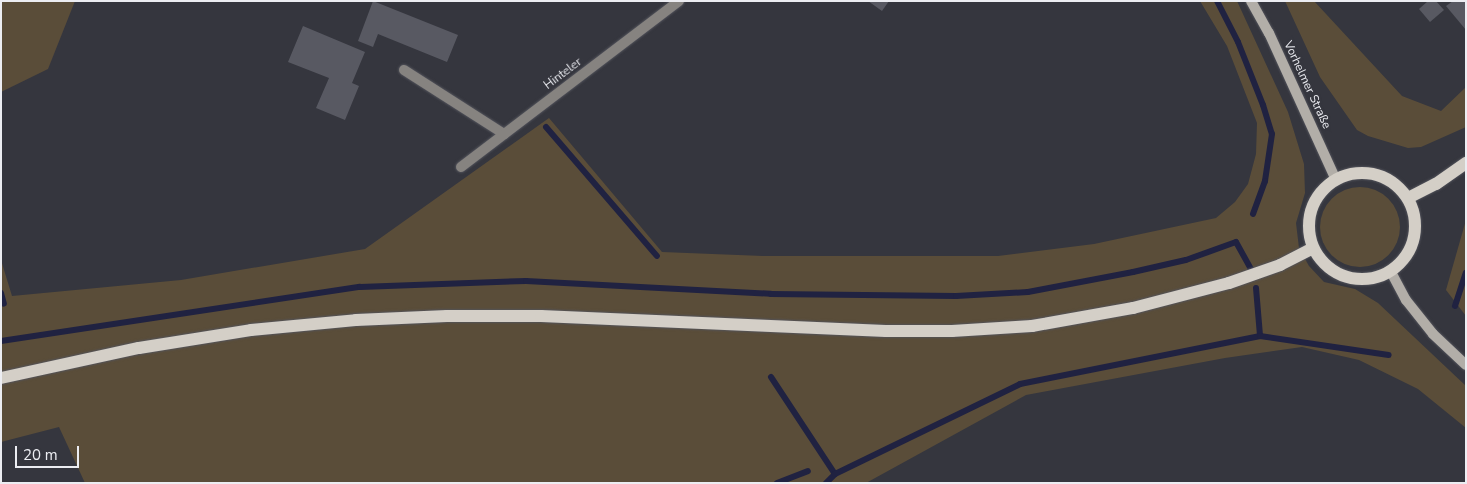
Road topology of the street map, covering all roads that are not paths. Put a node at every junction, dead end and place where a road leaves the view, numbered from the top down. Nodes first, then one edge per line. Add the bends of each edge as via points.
1 (680, 1) edge
2 (1252, 1) edge
3 (404, 70) dead end
4 (504, 134) junction
5 (1466, 162) edge
6 (461, 167) dead end
7 (1336, 180) junction
8 (1408, 198) junction
9 (1313, 248) junction
10 (1391, 272) junction
11 (1466, 366) edge
12 (1, 378) edge

1 - 4 street, Hinteler
2 - 7 main road, Vorhelmer Straße
3 - 4 street
4 - 6 street, Hinteler
5 - 8 main road via 1436,184
7 - 8 main road via 1368,173 1397,186
7 - 9 main road via 1314,202 1309,217
8 - 10 main road via 1414,214 1412,246
9 - 10 main road via 1323,263 1347,277 1374,278
9 - 12 main road via 1280,265 1230,283 1133,308 1032,326 886,331 541,316 356,320 251,330 139,348
10 - 11 main road via 1406,300

